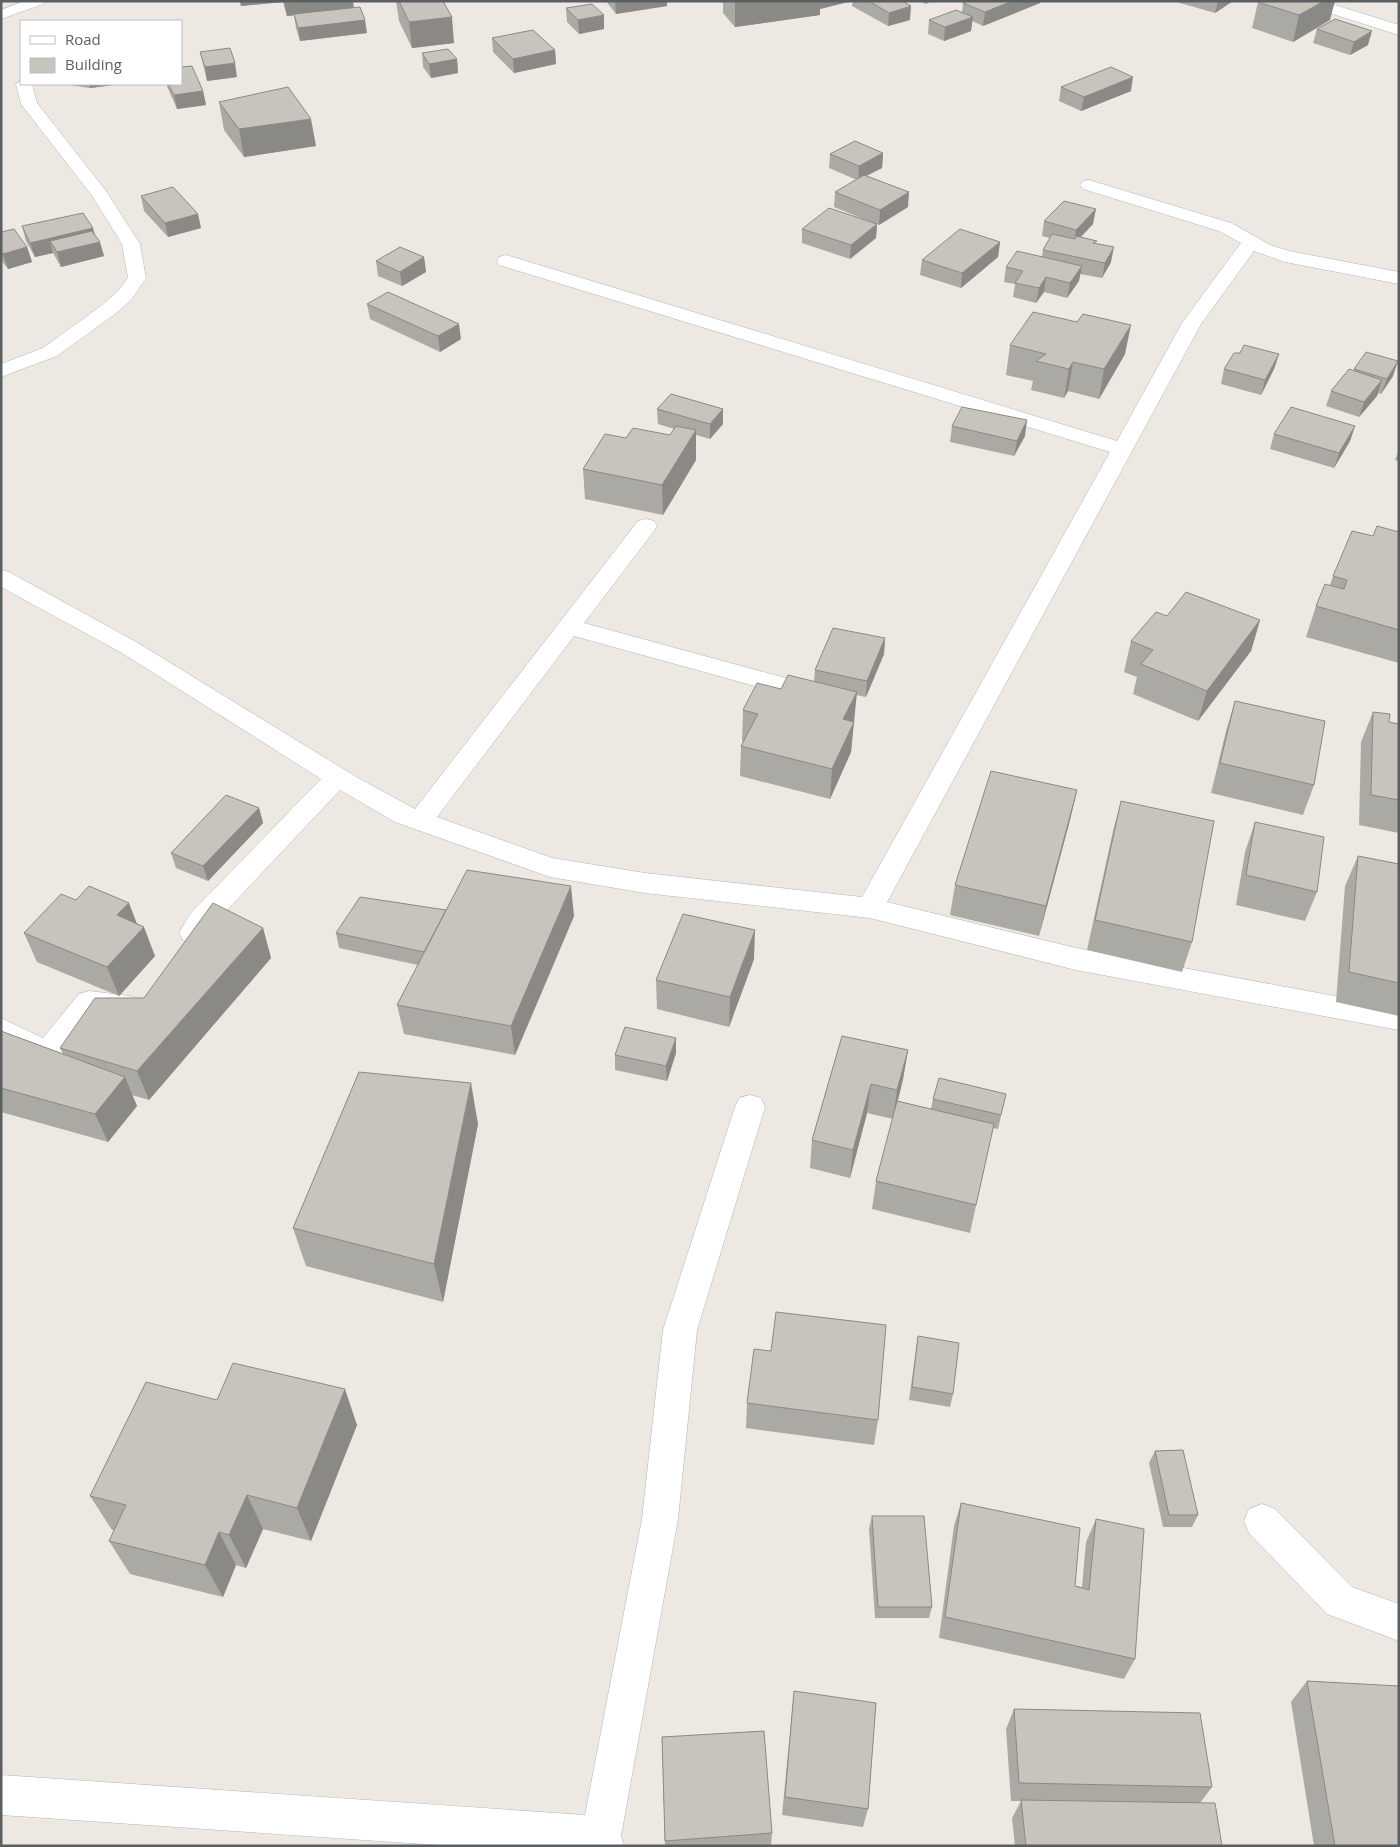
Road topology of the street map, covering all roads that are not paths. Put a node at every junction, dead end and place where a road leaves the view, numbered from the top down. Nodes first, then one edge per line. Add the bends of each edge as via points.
1 (38, 1) edge
2 (1306, 1) edge
3 (24, 14) edge
4 (1, 15) edge
5 (1399, 30) edge
6 (24, 85) edge
7 (1089, 186) dead end
8 (1251, 242) junction
9 (506, 261) dead end
10 (1399, 278) edge
11 (1, 371) edge
12 (1122, 449) junction
13 (646, 526) dead end
14 (1, 578) edge
15 (570, 627) junction
16 (780, 685) dead end
17 (338, 777) junction
18 (420, 821) junction
19 (870, 908) junction
20 (180, 953) edge
21 (155, 993) edge
22 (1399, 1019) edge
23 (1, 1029) edge
24 (750, 1107) dead end
25 (1262, 1521) dead end
26 (1399, 1622) edge
27 (1, 1795) edge
28 (602, 1841) edge

1 - 3 street
2 - 5 street
3 - 4 street
6 - 11 street via 29,104 100,195 131,244 138,278 108,310 50,352
7 - 8 street via 1225,227
8 - 10 street via 1285,256
8 - 12 street via 1192,322
9 - 12 street
12 - 19 street
13 - 15 street
14 - 17 street via 130,648
15 - 16 street
15 - 18 street
17 - 18 street
17 - 20 street via 200,921
18 - 19 street via 550,867 645,883
19 - 22 street via 1076,959
21 - 23 street via 145,1009 89,1002 47,1054
24 - 28 street via 680,1330 660,1519
25 - 26 street via 1340,1601
27 - 28 street

